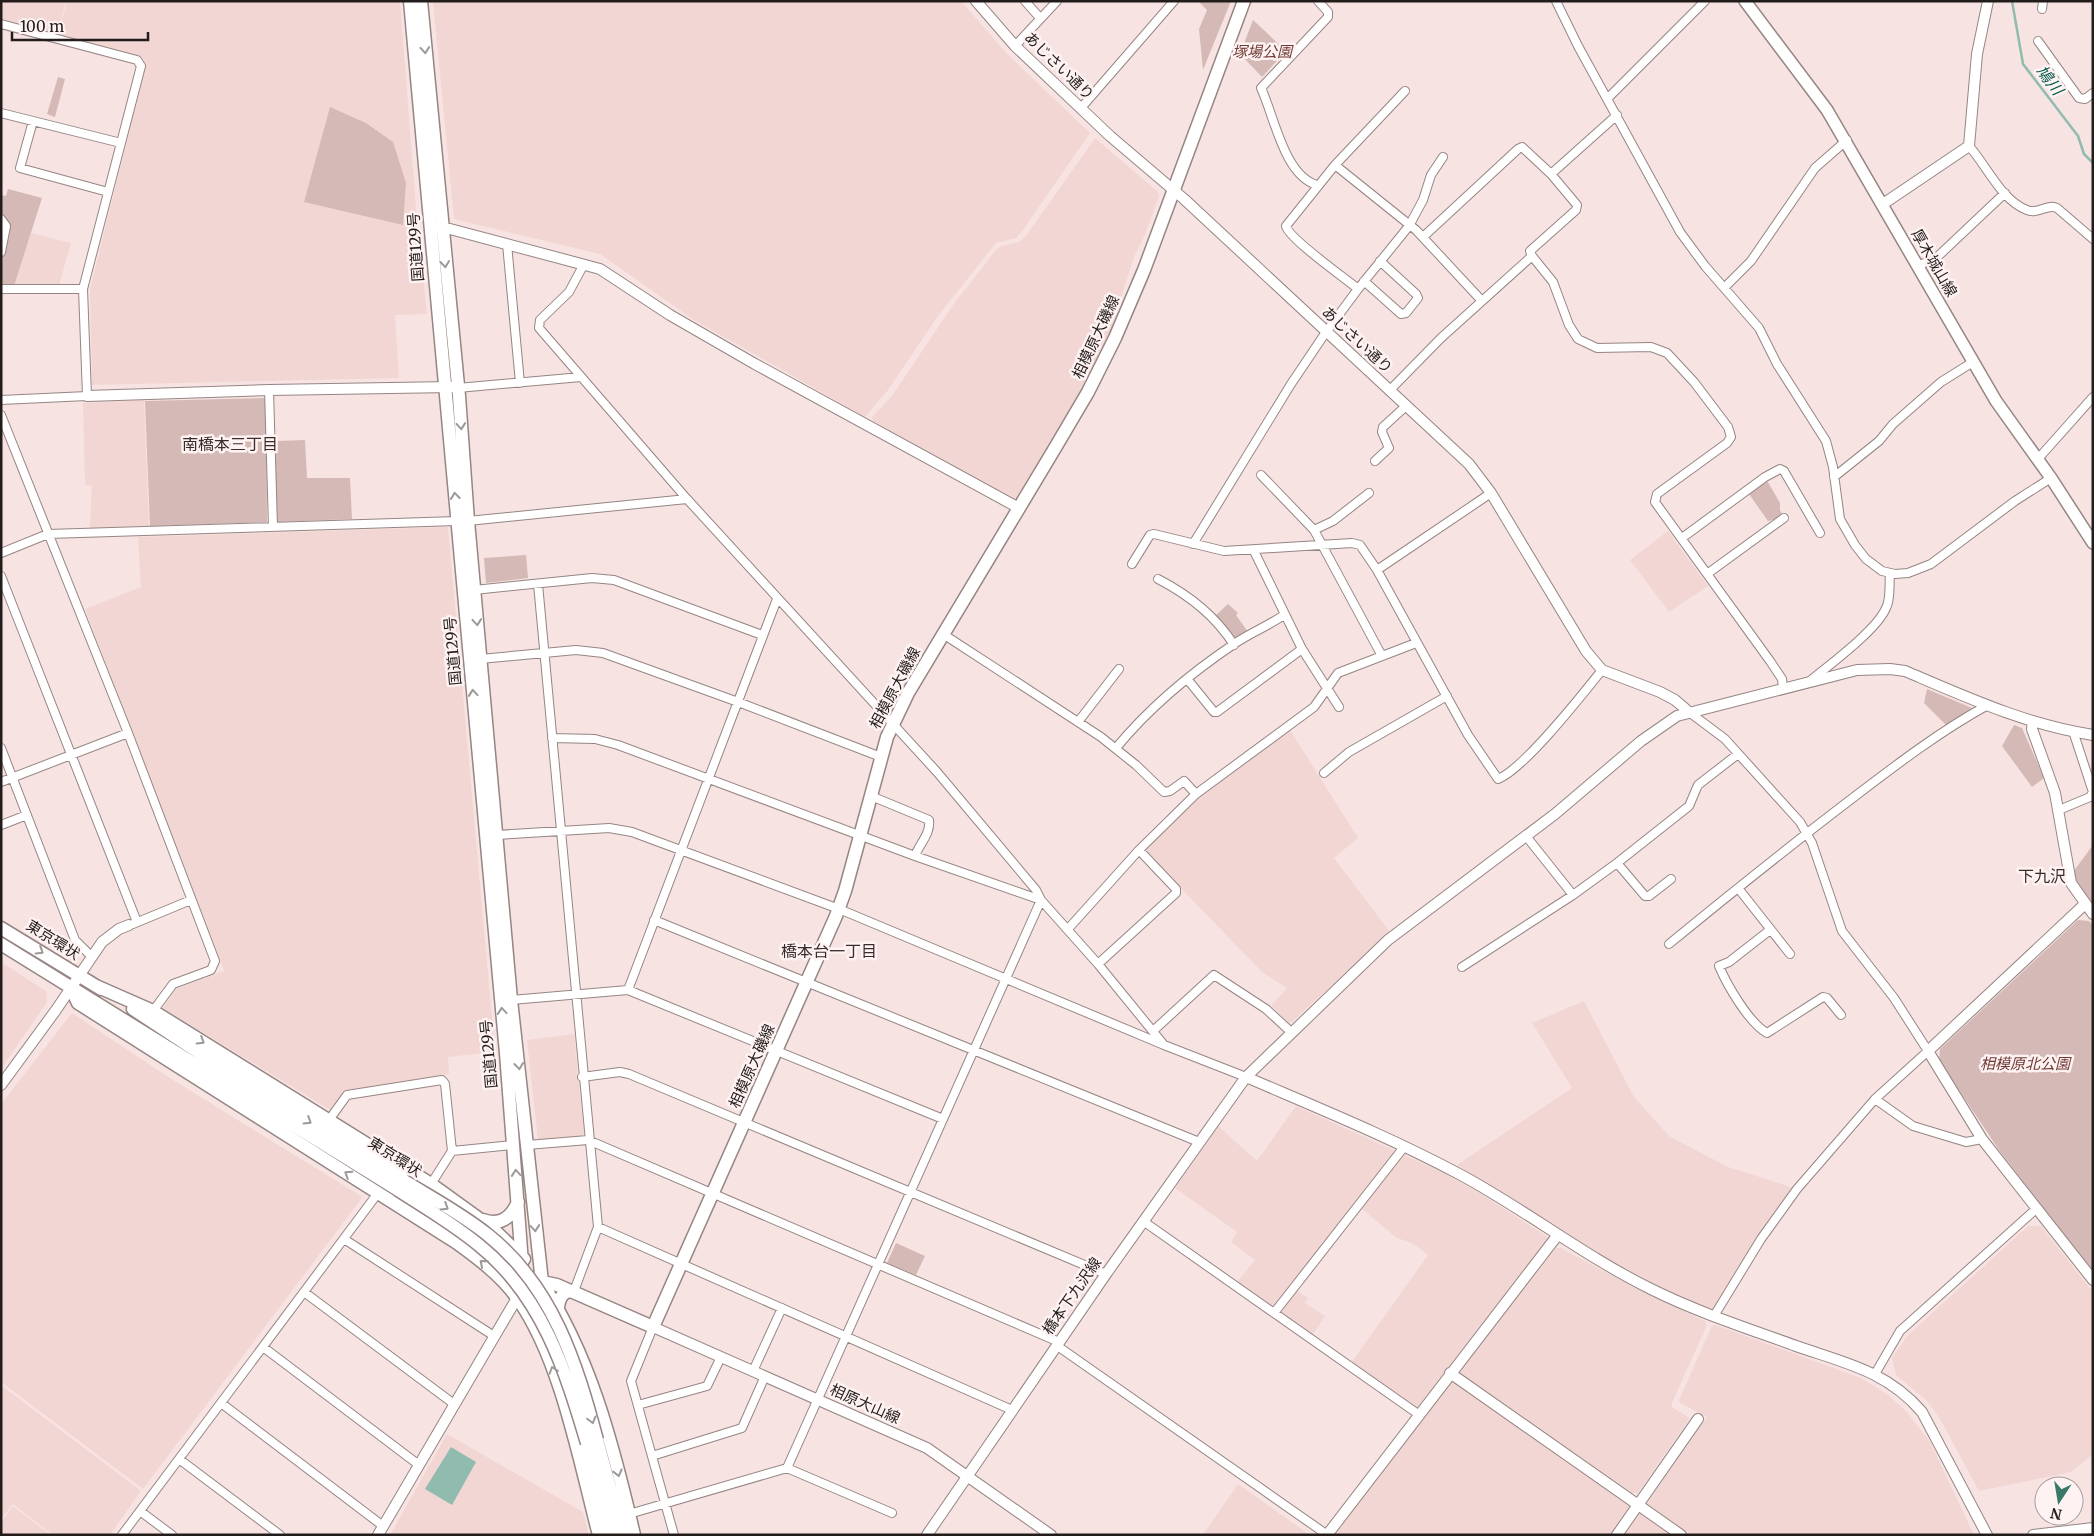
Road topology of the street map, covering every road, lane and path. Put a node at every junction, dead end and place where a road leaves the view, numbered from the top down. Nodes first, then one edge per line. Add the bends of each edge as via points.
1 (410, 1) edge
2 (421, 1) edge
3 (976, 1) edge
4 (1025, 1) edge
5 (1057, 1) edge
6 (1174, 1) edge
7 (1244, 1) edge
8 (1318, 1) edge
9 (1556, 1) edge
10 (1705, 1) edge
11 (1745, 1) edge
12 (1988, 1) edge
13 (1040, 18) junction
14 (1, 24) edge
15 (2038, 41) dead end
16 (1015, 46) junction
17 (1405, 92) dead end
18 (2093, 93) edge
19 (1608, 98) junction
20 (1081, 108) junction
21 (1, 113) edge
22 (1617, 115) junction
23 (33, 121) junction
24 (1847, 140) junction
25 (121, 143) junction
26 (1969, 146) junction
27 (1443, 157) dead end
28 (1334, 165) junction
29 (1551, 174) junction
30 (1317, 185) junction
31 (1174, 191) junction
32 (108, 192) junction
33 (2005, 193) junction
34 (1883, 204) junction
35 (1, 219) edge
36 (1409, 226) junction
37 (436, 228) junction
38 (1423, 237) junction
39 (2093, 240) edge
40 (507, 244) junction
41 (1, 252) edge
42 (1532, 256) junction
43 (1380, 261) junction
44 (584, 264) junction
45 (1918, 265) junction
46 (1364, 281) junction
47 (1, 288) edge
48 (1724, 288) junction
49 (83, 289) junction
50 (1358, 289) junction
51 (1482, 301) junction
52 (1326, 332) junction
53 (1973, 362) junction
54 (581, 377) junction
55 (520, 383) junction
56 (444, 386) junction
57 (458, 388) junction
58 (270, 390) junction
59 (1389, 391) junction
60 (87, 396) junction
61 (2093, 398) edge
62 (1, 400) edge
63 (1406, 406) junction
64 (1, 414) edge
65 (2037, 460) junction
66 (1375, 461) dead end
67 (1261, 475) dead end
68 (1834, 477) junction
69 (2051, 478) junction
70 (1369, 493) dead end
71 (1491, 493) junction
72 (687, 499) junction
73 (1019, 508) junction
74 (1784, 518) dead end
75 (463, 521) junction
76 (273, 527) junction
77 (1314, 530) junction
78 (1820, 533) dead end
79 (48, 534) junction
80 (1682, 538) junction
81 (2093, 543) edge
82 (1193, 544) junction
83 (1322, 545) junction
84 (1254, 551) junction
85 (1, 553) edge
86 (1132, 564) dead end
87 (1377, 570) junction
88 (1707, 574) junction
89 (1890, 574) junction
90 (1, 576) edge
91 (1158, 579) dead end
92 (538, 584) junction
93 (474, 590) junction
94 (777, 599) junction
95 (1284, 615) junction
96 (943, 634) junction
97 (762, 635) junction
98 (1416, 643) junction
99 (1234, 644) junction
100 (1302, 649) junction
101 (543, 653) junction
102 (1382, 656) junction
103 (480, 659) junction
104 (1119, 669) dead end
105 (1602, 670) junction
106 (1188, 680) junction
107 (1810, 681) junction
108 (1326, 688) junction
109 (1783, 688) junction
110 (1447, 696) junction
111 (738, 702) junction
112 (1986, 706) junction
113 (1339, 707) dead end
114 (1689, 712) junction
115 (2033, 721) junction
116 (1078, 722) junction
117 (892, 725) junction
118 (2073, 731) junction
119 (128, 733) junction
120 (2093, 735) edge
121 (552, 738) junction
122 (1, 748) edge
123 (1116, 748) junction
124 (71, 754) junction
125 (1738, 754) junction
126 (881, 757) junction
127 (1324, 773) dead end
128 (13, 777) junction
129 (708, 779) junction
130 (1, 782) edge
131 (1196, 794) junction
132 (871, 796) junction
133 (2059, 810) junction
134 (27, 815) junction
135 (1, 825) edge
136 (560, 830) junction
137 (1807, 833) junction
138 (496, 835) junction
139 (861, 836) junction
140 (1526, 836) junction
141 (681, 850) junction
142 (1139, 850) junction
143 (915, 856) junction
144 (1617, 863) junction
145 (1671, 879) dead end
146 (1738, 888) junction
147 (1573, 895) junction
148 (192, 900) junction
149 (1041, 900) junction
150 (2085, 904) junction
151 (839, 909) junction
152 (2093, 914) edge
153 (654, 920) junction
154 (133, 924) junction
155 (1, 928) edge
156 (1068, 929) junction
157 (1770, 930) junction
158 (1, 944) edge
159 (1669, 944) dead end
160 (1790, 954) dead end
161 (91, 956) junction
162 (1098, 964) junction
163 (1462, 968) dead end
164 (79, 975) junction
165 (1006, 979) junction
166 (807, 982) junction
167 (96, 986) junction
168 (71, 988) junction
169 (628, 990) junction
170 (575, 994) junction
171 (512, 1000) junction
172 (153, 1011) junction
173 (1841, 1015) dead end
174 (1153, 1031) junction
175 (1291, 1032) junction
176 (1164, 1046) junction
177 (974, 1050) junction
178 (776, 1051) junction
179 (1928, 1051) junction
180 (582, 1077) junction
181 (1246, 1077) junction
182 (1, 1085) edge
183 (1875, 1099) junction
184 (943, 1119) junction
185 (328, 1120) junction
186 (745, 1121) junction
187 (1982, 1139) junction
188 (588, 1140) junction
189 (1200, 1142) junction
190 (513, 1145) junction
191 (527, 1145) junction
192 (1404, 1147) junction
193 (452, 1151) junction
194 (431, 1184) junction
195 (401, 1186) junction
196 (912, 1191) junction
197 (378, 1193) junction
198 (712, 1193) junction
199 (518, 1201) junction
200 (2036, 1209) junction
201 (481, 1219) junction
202 (1143, 1221) junction
203 (598, 1227) junction
204 (1557, 1236) junction
205 (344, 1238) junction
206 (537, 1247) junction
207 (522, 1257) junction
208 (681, 1264) junction
209 (879, 1264) junction
210 (533, 1270) junction
211 (1106, 1274) junction
212 (2093, 1280) edge
213 (542, 1282) junction
214 (574, 1291) junction
215 (304, 1292) junction
216 (518, 1298) junction
217 (558, 1308) junction
218 (782, 1308) junction
219 (1274, 1313) junction
220 (1714, 1316) junction
221 (653, 1327) junction
222 (494, 1336) junction
223 (847, 1337) junction
224 (1057, 1344) junction
225 (263, 1347) junction
226 (721, 1357) junction
227 (753, 1371) junction
228 (1450, 1373) junction
229 (1875, 1374) junction
230 (765, 1376) junction
231 (819, 1400) junction
232 (221, 1403) junction
233 (454, 1404) junction
234 (638, 1405) junction
235 (1012, 1410) junction
236 (1418, 1414) junction
237 (1698, 1419) dead end
238 (592, 1442) junction
239 (652, 1456) junction
240 (179, 1459) junction
241 (419, 1465) junction
242 (787, 1468) junction
243 (968, 1476) junction
244 (665, 1504) junction
245 (1638, 1504) junction
246 (140, 1511) junction
247 (892, 1513) dead end
248 (629, 1514) junction
249 (2093, 1528) edge
250 (381, 1530) edge
251 (1326, 1534) edge
252 (122, 1535) edge
253 (172, 1535) edge
254 (280, 1535) edge
255 (599, 1535) edge
256 (611, 1535) edge
257 (623, 1535) edge
258 (634, 1535) edge
259 (674, 1535) edge
260 (927, 1535) edge
261 (1051, 1535) edge
262 (1616, 1535) edge
263 (1681, 1535) edge
264 (1987, 1535) edge
265 (2033, 1535) edge

1 - 37 main road, 国道129号
2 -> 37 main road, 国道129号
3 - 16 street, あじさい通り
4 - 13 street
5 - 13 street
6 - 20 street
7 - 31 main road, 相模原大磯線
8 - 30 street via 1328,12 1328,17 1261,88 1280,146 1310,182
9 - 19 street
10 - 19 street
11 - 24 main road, 厚木城山線 via 1808,81
12 - 26 street via 1977,54
13 - 16 street
14 - 25 street via 137,60 141,66
15 - 18 street via 2081,99
16 - 20 street, あじさい通り
17 - 28 street
19 - 22 street
20 - 31 street, あじさい通り
21 - 23 street
22 - 29 street
22 - 48 street via 1684,238
23 - 25 street
23 - 32 street via 20,168
24 - 34 main road, 厚木城山線
24 - 48 street via 1815,168 1751,261
25 - 32 street
26 - 33 street
26 - 34 street
27 - 36 street
28 - 30 street
28 - 36 street
29 - 38 street via 1524,148 1520,148
29 - 42 street via 1576,202 1577,208 1530,250
30 - 50 street via 1286,229
31 - 52 street, あじさい通り
31 - 73 main road, 相模原大磯線 via 1115,338 1088,392
32 - 49 street
33 - 39 street via 2030,211 2058,208
33 - 45 street via 1934,260
34 - 45 main road, 厚木城山線
35 - 41 street via 6,226
36 - 38 street
36 - 43 street
37 - 40 street
37 - 56 main road, 国道129号
37 -> 57 main road, 国道129号
38 - 51 street
40 - 44 street
40 - 55 street
42 - 51 street
42 - 80 street via 1553,282 1578,339 1596,348 1651,347 1667,353 1694,382 1730,430 1731,437 1727,443 1655,498
43 - 46 street
43 - 46 street via 1416,294 1417,301 1401,314
44 - 54 street via 569,292 538,325
44 - 73 street via 600,269 670,315
45 - 53 main road, 厚木城山線
46 - 50 street
47 - 49 street
48 - 68 street via 1759,328 1777,364 1826,441
49 - 60 street
50 - 52 street
51 - 59 street
52 - 59 street, あじさい通り
52 - 82 street
53 - 65 main road, 厚木城山線
53 - 68 street via 1941,382 1893,424 1879,441
54 - 55 street
54 - 72 street
55 - 57 street
56 - 57 street
56 - 58 street
75 -> 56 main road, 国道129号
57 -> 75 main road, 国道129号
58 - 60 street
58 - 76 street
59 - 63 street, あじさい通り
60 - 62 street
61 - 65 street
63 - 66 street via 1384,427 1382,432 1389,448
63 - 71 street, あじさい通り via 1469,464
64 - 79 street
65 - 69 main road, 厚木城山線
67 - 77 street
68 - 89 street via 1837,506 1845,529 1866,559
69 - 81 main road, 厚木城山線
69 - 89 street via 1931,564 1908,573
70 - 77 street via 1333,522
71 - 87 street
71 - 105 street, あじさい通り via 1586,652
72 - 75 street
72 - 94 street
73 - 96 main road, 相模原大磯線
74 - 88 street
75 - 76 street
75 - 93 main road, 国道129号
190 -> 75 main road, 国道129号
76 - 79 street
77 - 83 street
78 - 80 street via 1780,469
79 - 85 street
79 - 119 street
80 - 88 street
82 - 84 street via 1214,550
82 - 86 street via 1150,535
83 - 84 street
83 - 87 street via 1360,545
83 - 102 street
84 - 95 street
87 - 98 street
88 - 109 street via 1782,679
89 - 107 street via 1885,612
90 - 124 street
91 - 99 street via 1184,592 1219,623
92 - 93 street
92 - 97 street via 592,578 614,580
92 - 101 street
93 -> 103 main road, 国道129号
94 - 97 street
94 - 117 street
95 - 99 street
95 - 100 street
96 - 116 street
96 - 117 main road, 相模原大磯線
97 - 111 street
98 - 102 street
98 - 110 street
99 - 106 street
100 - 106 street via 1217,712
100 - 108 street
101 - 103 street
101 - 111 street via 576,650 603,653
101 - 121 street
102 - 108 street via 1338,672
103 - 138 main road, 国道129号
104 - 116 street
105 - 110 street via 1538,744 1500,779 1496,778 1468,735
105 - 114 street, あじさい通り via 1660,692
106 - 123 street via 1144,717
107 - 109 street, 橋本下九沢線
107 - 112 street, 橋本下九沢線 via 1857,670 1905,671
108 - 113 street
108 - 131 street via 1314,707
109 - 114 street, 橋本下九沢線
110 - 127 street via 1349,752
111 - 126 street
111 - 129 street
112 - 115 street, 橋本下九沢線
112 - 137 street via 1930,741
114 - 125 street via 1725,739
114 - 140 street, 橋本下九沢線 via 1676,716 1653,732
115 - 118 street, 橋本下九沢線
115 - 133 street via 2032,729
116 - 123 street
117 - 126 main road, 相模原大磯線
117 - 149 street via 975,816
118 - 120 street, 橋本下九沢線
118 - 133 street via 2092,792 2090,797
119 - 124 street
119 - 148 street
121 - 129 street via 605,741
121 - 136 street
122 - 128 street
123 - 131 street via 1164,792 1184,781
124 - 128 street
124 - 154 street
125 - 137 street via 1792,811
125 - 144 street via 1698,785 1688,806
126 - 132 main road, 相模原大磯線
128 - 130 street
128 - 134 street
129 - 139 street
129 - 141 street
131 - 142 street
132 - 139 main road, 相模原大磯線
132 - 143 street via 929,820
133 - 150 street via 2071,883
134 - 135 street
134 - 161 street via 75,940
136 - 138 street
136 - 141 street via 621,830
136 - 170 street
137 - 146 street
137 - 179 street via 1842,930 1894,998
138 - 171 main road, 国道129号
139 - 143 street
139 - 151 main road, 相模原大磯線
140 - 147 street
140 - 175 street, 橋本下九沢線 via 1388,940
141 - 151 street
141 - 153 street
142 - 156 street
142 - 162 street via 1176,889 1176,893
143 - 149 street
144 - 145 street via 1645,896
144 - 147 street
146 - 157 street
146 - 159 street
147 - 163 street
148 - 154 street
148 - 172 street via 215,965 211,970 173,984
149 - 156 street
149 - 165 street
150 - 152 street
150 - 179 street
151 - 165 street
151 - 166 main road, 相模原大磯線
153 - 166 street
153 - 169 street
154 - 161 street via 110,934
155 -> 164 main road, 東京環状
156 - 162 street
157 - 160 street
157 - 173 street via 1719,966 1746,1011 1768,1033 1823,997 1828,998
158 - 168 main road, 東京環状
161 - 164 street
162 - 174 street
164 - 167 main road, 東京環状
164 - 168 street
165 - 176 street
165 - 177 street
166 - 177 street
166 - 178 main road, 相模原大磯線
167 - 172 main road
167 -> 195 main road, 東京環状
168 - 182 street
168 - 195 main road, 東京環状
197 -> 168 main road via 78,1003
169 - 170 street
169 - 178 street
170 - 171 street
170 - 180 street
171 -> 191 main road, 国道129号
172 -> 185 main road
174 - 175 street via 1214,975 1266,1009
174 - 176 street
175 - 181 street, 橋本下九沢線
176 - 181 street
177 - 184 street
177 - 189 street
178 - 184 street
178 - 186 main road, 相模原大磯線
179 - 183 street
179 - 187 street
180 - 186 street via 620,1072 629,1074
180 - 188 street
181 - 189 street, 橋本下九沢線
181 - 192 street
183 - 187 street via 1913,1126 1966,1142
183 - 220 street via 1797,1189 1761,1239
184 - 196 street
185 - 193 street via 347,1095 442,1080
185 - 194 main road
186 - 196 street
186 - 198 main road, 相模原大磯線
187 - 200 street
188 - 191 street
188 - 198 street
188 - 203 street
189 - 202 street, 橋本下九沢線
190 - 193 street
199 -> 190 main road, 国道129号
191 -> 206 main road, 国道129号
192 - 204 street via 1462,1176
192 - 219 street
193 - 194 street
194 - 201 main road
195 - 238 main road, 東京環状, bridge via 487,1235 531,1278 570,1348
196 - 209 street
196 - 211 street
197 - 205 street
216 -> 197 main road via 474,1255
198 - 208 main road, 相模原大磯線
198 - 209 street
199 - 201 main road via 512,1214 499,1222
199 - 207 main road, 国道129号
200 - 212 street
200 - 229 street via 1900,1331
201 - 207 main road
202 - 211 street, 橋本下九沢線
202 - 219 street
203 - 208 street
203 - 214 street
204 - 220 street via 1652,1289
204 - 228 street
205 - 215 street
205 - 222 street
206 - 210 main road
206 - 213 main road, 国道129号
207 - 210 main road
207 - 216 main road, 国道129号
208 - 218 street
208 - 221 main road, 相模原大磯線
209 - 223 street
209 - 224 street
210 - 213 main road
210 - 216 main road
211 - 224 street, 橋本下九沢線
213 - 214 main road
213 - 216 main road via 528,1288
213 - 217 main road
214 - 217 main road via 561,1296
214 - 221 main road
215 - 225 street
215 - 233 street
216 - 222 street
255 -> 216 main road via 550,1361
217 -> 248 main road via 594,1390
218 - 223 street
218 - 227 street
219 - 236 street
220 - 229 street
221 - 226 street, 相原大山線
221 - 234 street via 631,1379
222 - 233 street
223 - 231 street
223 - 235 street
224 - 235 street, 橋本下九沢線
224 - 251 street
225 - 232 street
225 - 241 street
226 - 227 street, 相原大山線
226 - 234 street via 708,1386
227 - 230 street, 相原大山線
228 - 236 street
228 - 245 street
229 - 264 street via 1896,1386 1922,1412
230 - 231 street, 相原大山線
230 - 239 street via 742,1428
231 - 242 street
231 - 243 street, 相原大山線 via 918,1444
232 - 240 street
232 - 250 street
233 - 241 street
234 - 239 street
235 - 243 street, 橋本下九沢線
236 - 251 street
237 - 245 street
238 - 256 main road, 東京環状
238 - 257 main road, 東京環状
239 - 244 street
240 - 246 street
240 - 254 street
241 - 250 street
242 - 244 street
242 - 247 street
243 - 260 street, 橋本下九沢線
243 - 261 street, 相原大山線
244 - 248 street
244 - 259 street
245 - 262 street
245 - 263 street
246 - 252 street
246 - 253 street
248 - 258 main road
249 - 265 street

